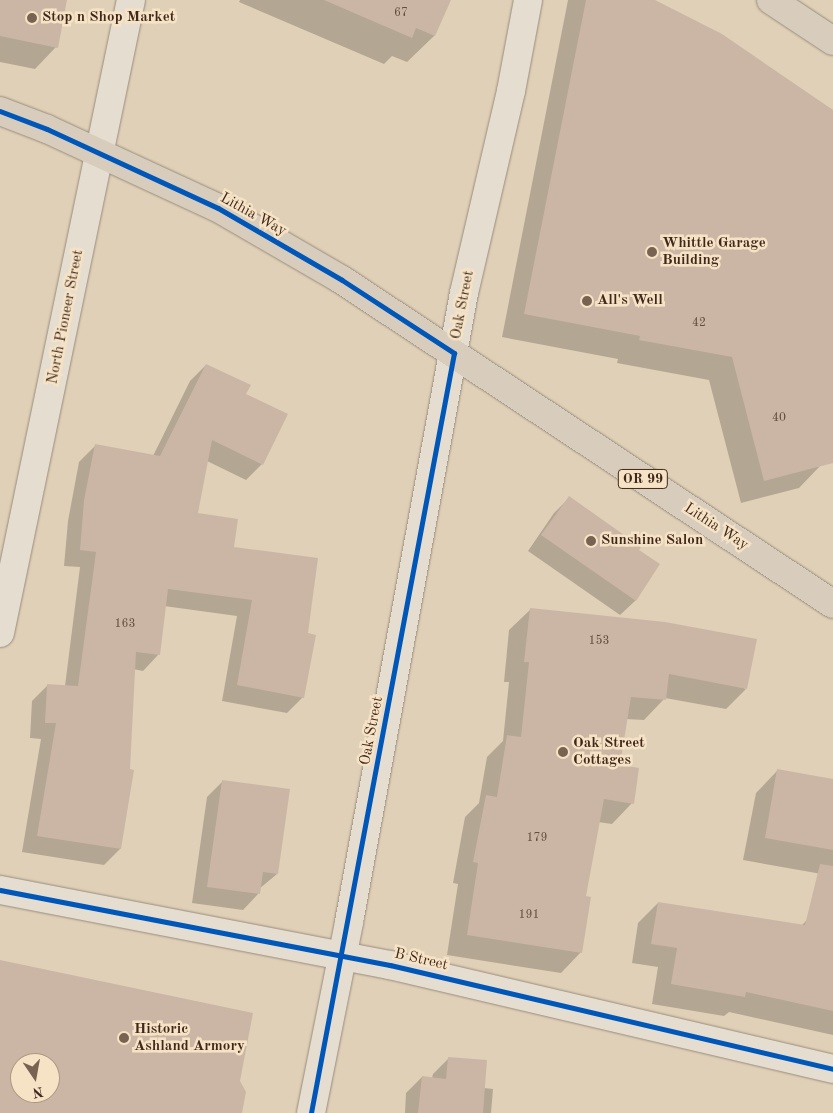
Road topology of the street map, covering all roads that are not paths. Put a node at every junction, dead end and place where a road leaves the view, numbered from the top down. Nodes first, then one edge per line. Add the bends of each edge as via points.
1 (132, 0) edge
2 (528, 0) edge
3 (771, 0) edge
4 (833, 41) edge
5 (0, 111) edge
6 (99, 154) junction
7 (454, 353) junction
8 (833, 604) edge
9 (0, 633) edge
10 (0, 890) edge
11 (342, 955) junction
12 (833, 1069) edge
13 (311, 1113) edge

1 - 6 street, North Pioneer Street
2 - 7 street, Oak Street
3 - 4 main road
5 - 6 main road, Lithia Way / OR 99
6 - 7 main road, Lithia Way / OR 99 via 218,208 342,280
6 - 9 street, North Pioneer Street
7 - 8 main road, Lithia Way / OR 99
7 - 11 street, Oak Street
10 - 11 street, B Street
11 - 12 street, B Street
11 - 13 street, Oak Street

